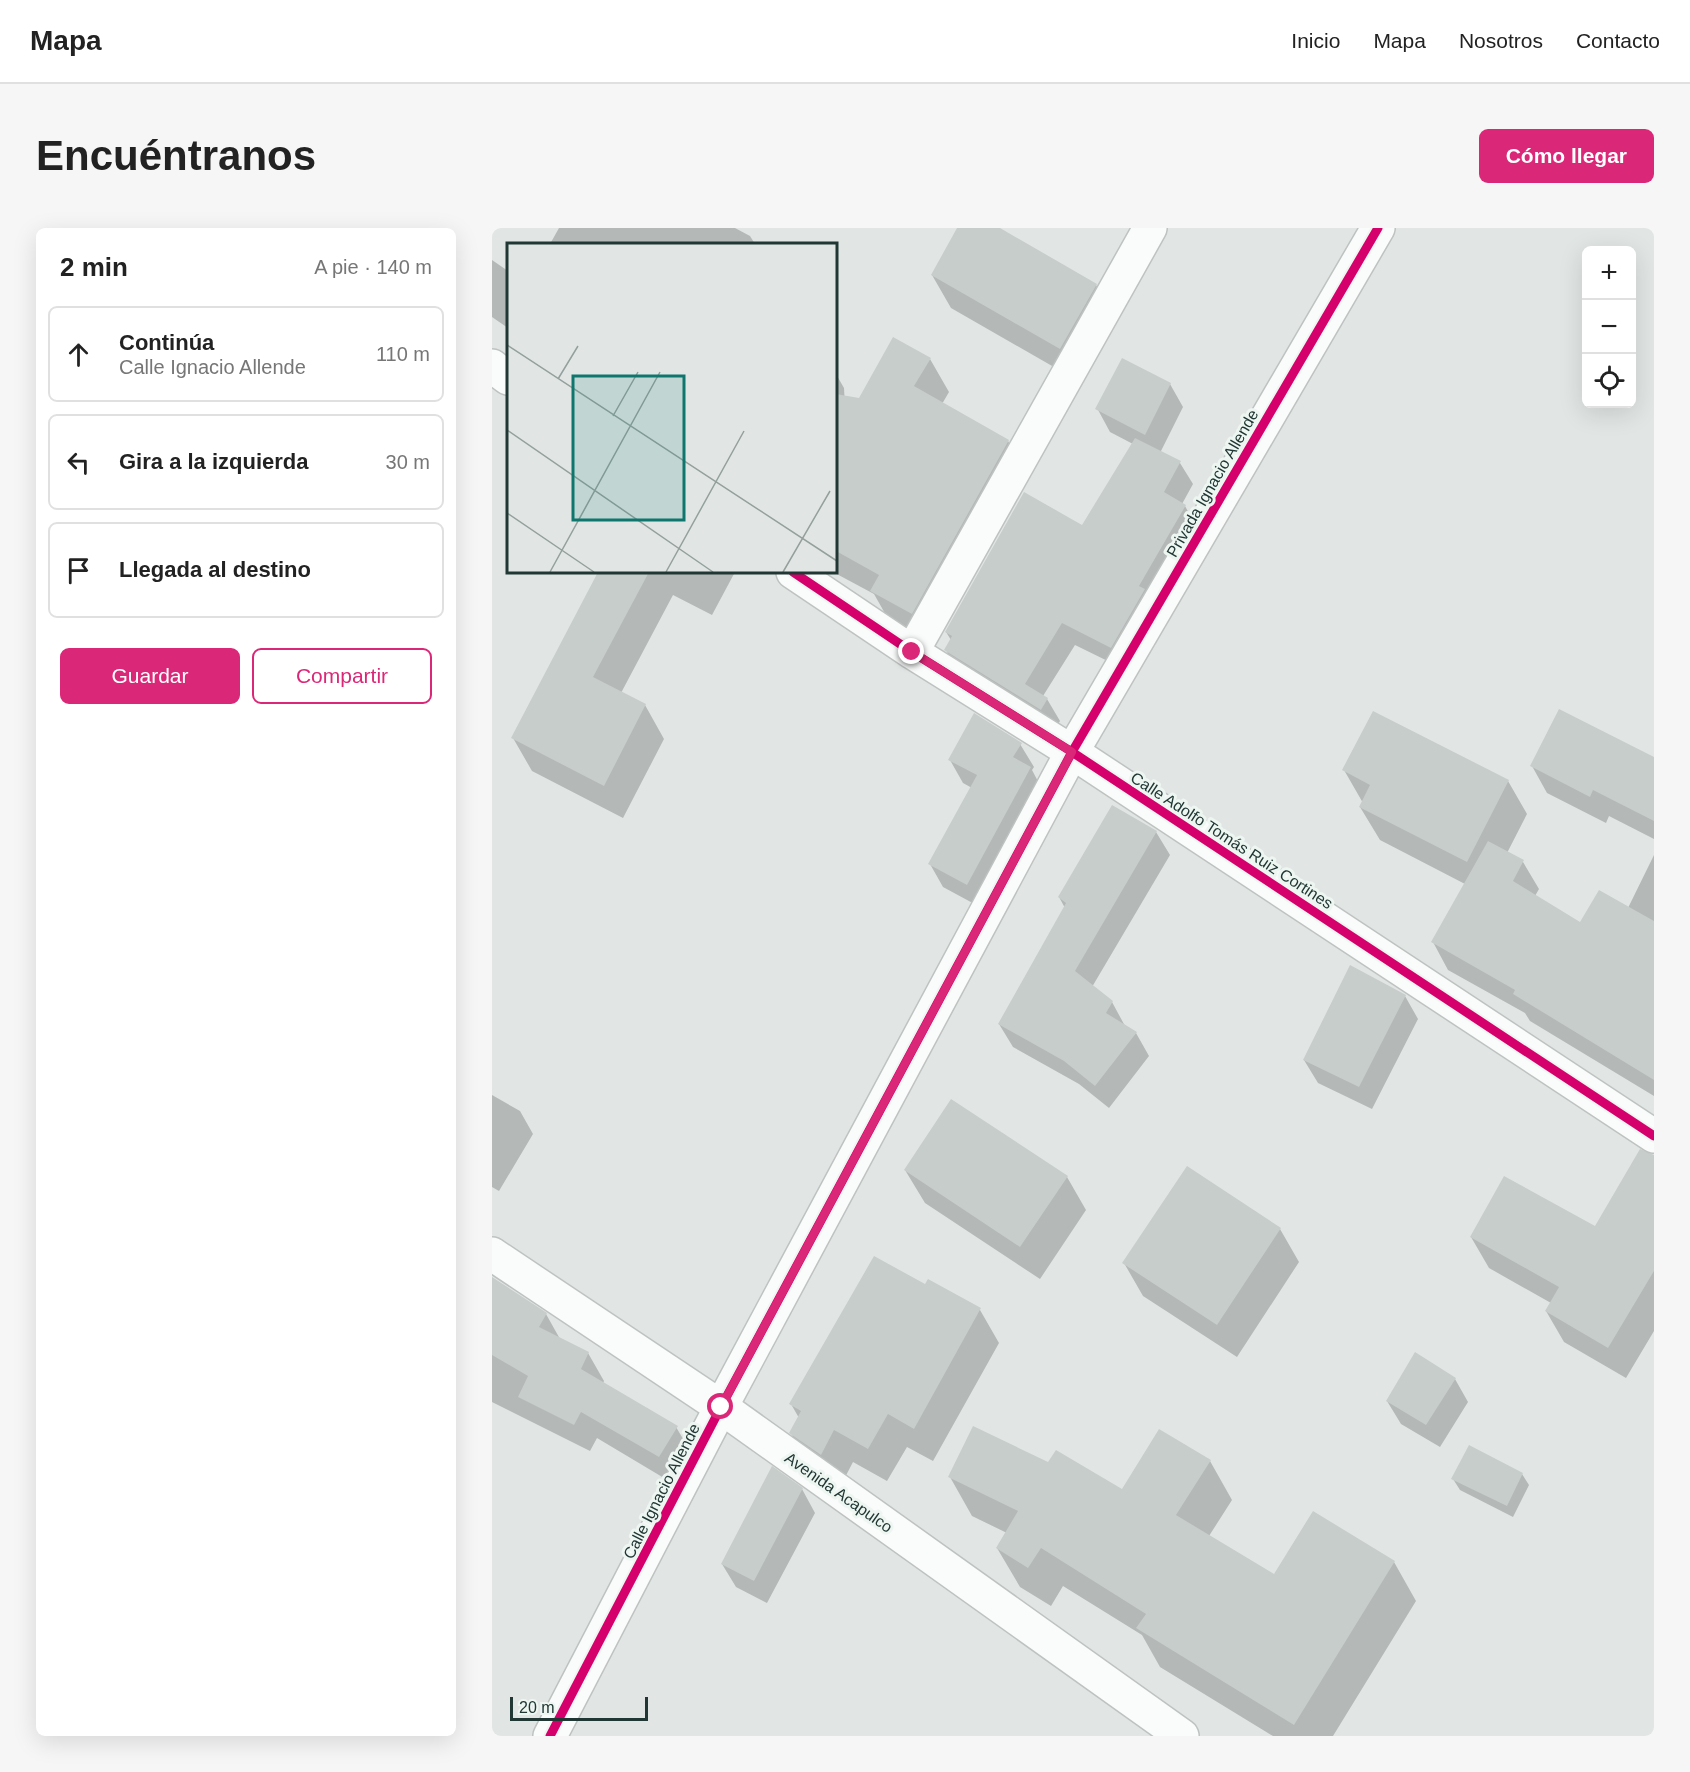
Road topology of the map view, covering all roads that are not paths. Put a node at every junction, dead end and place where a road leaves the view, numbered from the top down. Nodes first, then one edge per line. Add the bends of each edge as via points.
1 (1150, 228) edge
2 (1378, 228) edge
3 (492, 366) edge
4 (507, 377) edge
5 (794, 573) edge
6 (912, 652) junction
7 (1072, 752) junction
8 (1654, 1136) edge
9 (492, 1254) edge
10 (721, 1407) junction
11 (550, 1736) edge
12 (1182, 1736) edge

1 - 6 street
2 - 7 street, Privada Ignacio Allende
3 - 4 street
5 - 6 street, Calle Adolfo Tomás Ruiz Cortines
6 - 7 street, Calle Adolfo Tomás Ruiz Cortines
7 - 8 street, Calle Adolfo Tomás Ruiz Cortines
7 - 10 street, Calle Ignacio Allende
9 - 10 street, Avenida Acapulco
10 - 11 street, Calle Ignacio Allende
10 - 12 street, Avenida Acapulco

